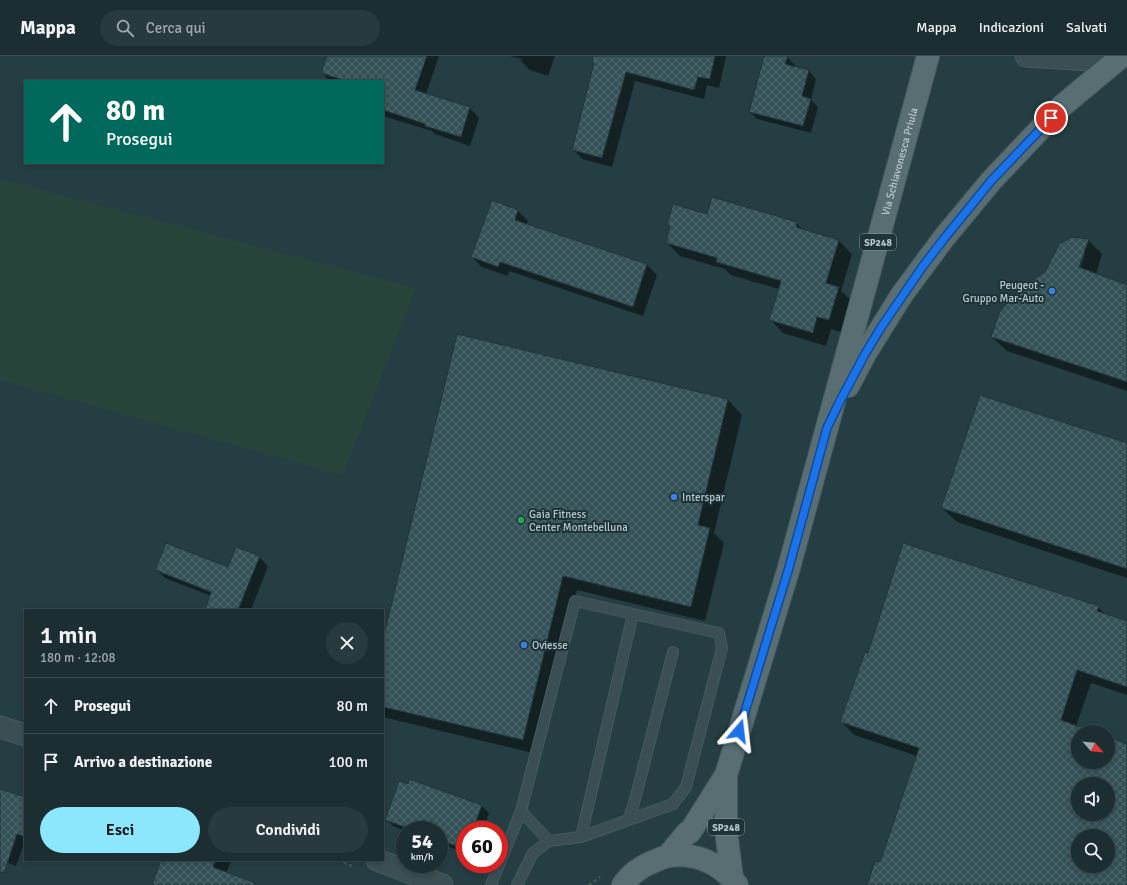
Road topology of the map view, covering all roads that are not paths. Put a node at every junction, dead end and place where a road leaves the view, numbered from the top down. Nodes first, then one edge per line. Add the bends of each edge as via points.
1 (928, 56) edge
2 (1026, 56) edge
3 (1125, 57) edge
4 (1105, 70) junction
5 (827, 428) junction
6 (633, 614) junction
7 (673, 652) dead end
8 (0, 727) edge
9 (24, 735) edge
10 (726, 775) junction
11 (521, 811) junction
12 (628, 820) junction
13 (581, 837) junction
14 (549, 841) junction
15 (668, 856) junction
16 (380, 861) edge
17 (734, 881) edge
18 (442, 885) edge
19 (491, 885) edge
20 (517, 885) edge
21 (623, 885) edge

1 - 5 main road, Via Schiavonesca Priula / SP248
2 - 4 street via 1090,60
3 - 4 main road
4 - 5 main road via 1062,106 991,181 943,240 882,326 852,376
5 - 10 main road, Via Schiavonesca Priula / SP248 via 788,571
6 - 11 lane via 575,601
6 - 12 lane via 719,633 722,648 686,787 673,804
6 - 13 lane
7 - 12 lane
8 - 9 street
10 - 15 main road, Via Schiavonesca Priula / SP248 via 690,832
10 - 17 main road, Via Schiavonesca Priula / SP248 via 726,830
11 - 14 lane
11 - 19 lane
12 - 13 lane
13 - 14 lane
14 - 20 lane via 533,853
15 - 17 main road via 694,856 716,865
15 - 21 main road via 645,865 633,873
16 - 18 street

